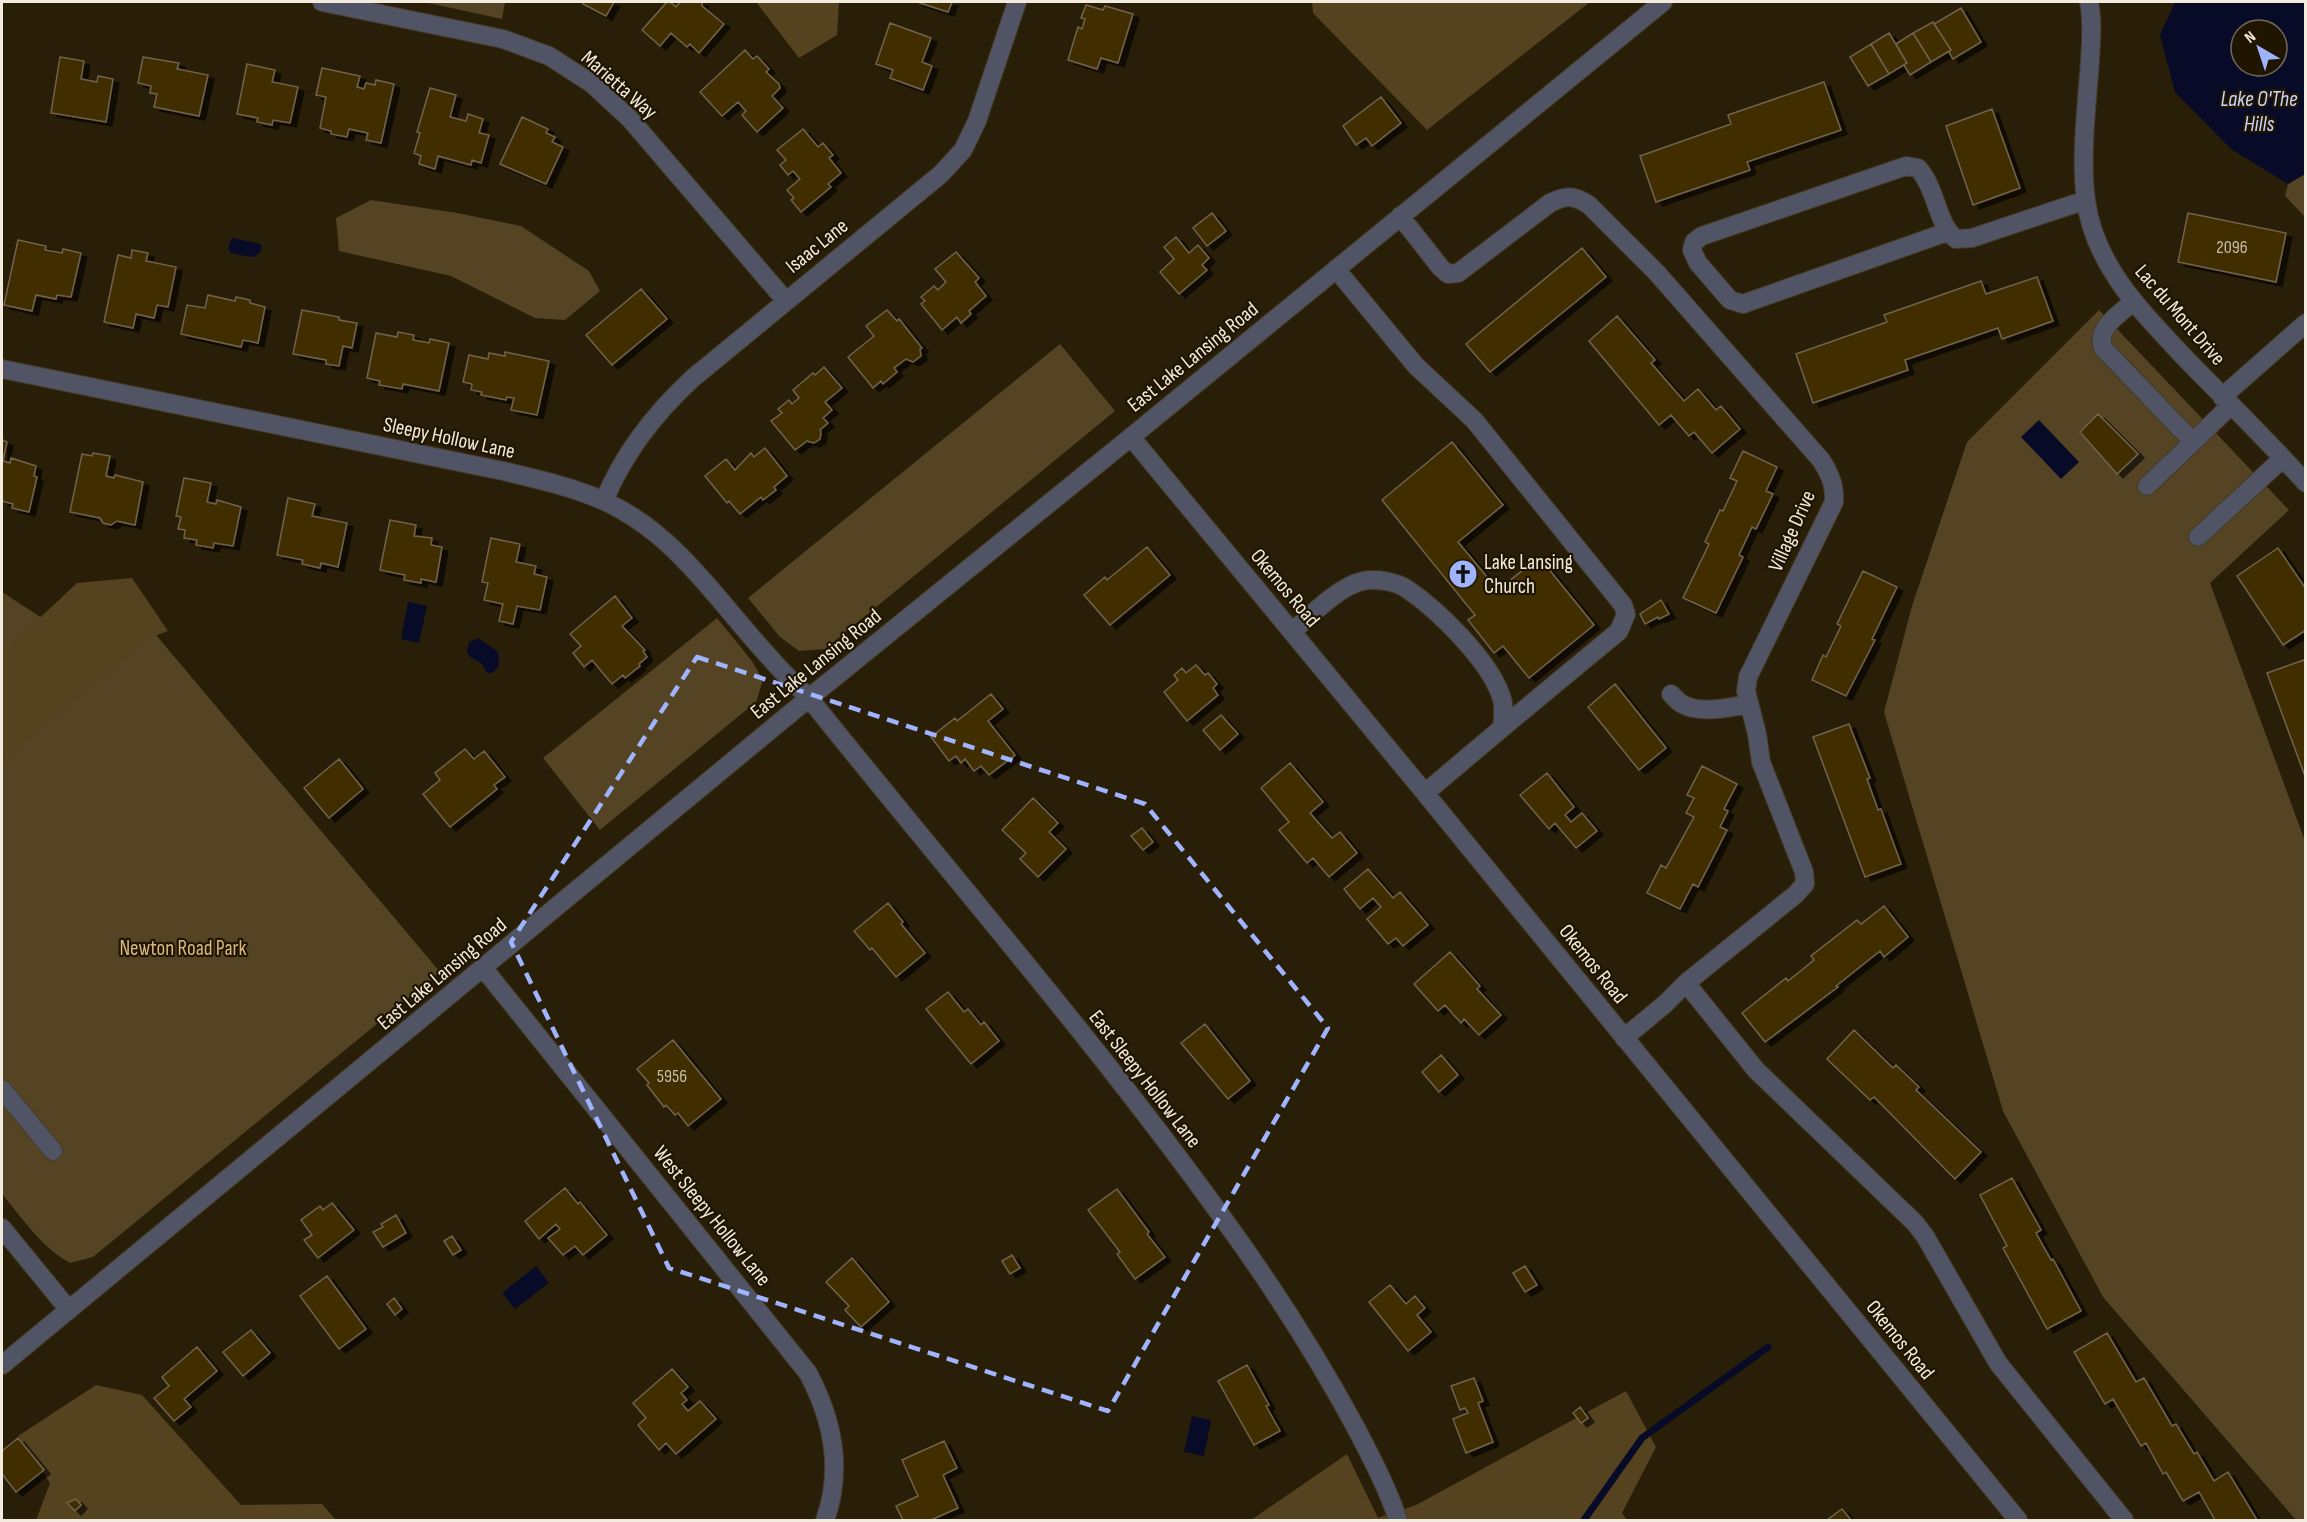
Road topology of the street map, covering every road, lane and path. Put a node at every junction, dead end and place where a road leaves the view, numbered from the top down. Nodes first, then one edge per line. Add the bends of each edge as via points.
1 (322, 2) edge
2 (1017, 2) edge
3 (1662, 2) edge
4 (2089, 2) edge
5 (2086, 200) junction
6 (1400, 216) junction
7 (1947, 232) junction
8 (1336, 269) junction
9 (786, 301) junction
10 (2133, 302) junction
11 (2306, 323) edge
12 (2, 369) edge
13 (2226, 401) junction
14 (1131, 437) junction
15 (2193, 442) junction
16 (2282, 459) junction
17 (2305, 481) edge
18 (2147, 486) dead end
19 (604, 501) junction
20 (2199, 537) dead end
21 (1292, 632) junction
22 (1671, 694) dead end
23 (809, 698) junction
24 (1748, 704) junction
25 (1502, 728) junction
26 (1425, 793) junction
27 (484, 969) junction
28 (1686, 983) junction
29 (1624, 1038) junction
30 (2, 1089) edge
31 (53, 1151) dead end
32 (2, 1228) edge
33 (69, 1310) junction
34 (2, 1365) edge
35 (825, 1521) edge
36 (1398, 1521) edge
37 (2018, 1521) edge
38 (2124, 1521) edge

1 - 9 street, Marietta Way via 503,39 549,56 591,83 630,119
2 - 9 street, Isaac Lane via 977,121 963,150 941,174
3 - 6 street, East Lake Lansing Road
4 - 5 street, Lac du Mont Drive
5 - 7 street via 1972,238 1956,239
5 - 10 street, Lac du Mont Drive via 2092,231
6 - 8 street, East Lake Lansing Road
6 - 24 street, Village Drive via 1441,268 1448,274 1458,273 1550,203 1563,196 1577,197 1658,273 1821,460 1830,474 1834,502 1748,676
7 - 7 street via 1928,178 1918,168 1906,166 1702,236 1694,242 1692,250 1698,263 1730,300 1743,304
8 - 14 street, East Lake Lansing Road
8 - 25 street via 1416,366 1474,420 1623,605 1626,614 1619,631
9 - 19 street, Isaac Lane via 666,402 615,474
10 - 13 street, Lac du Mont Drive
10 - 15 street via 2110,322 2100,340 2103,348
11 - 13 street
12 - 19 street, Sleepy Hollow Lane via 503,471
13 - 15 street
13 - 16 street, Lac du Mont Drive
14 - 21 street, Okemos Road
14 - 23 street, East Lake Lansing Road
15 - 18 street
16 - 17 street, Lac du Mont Drive
16 - 20 street
19 - 23 street, Sleepy Hollow Lane via 639,520 678,552
21 - 25 street via 1346,589 1363,581 1384,581 1406,588 1448,623 1482,661 1501,695
21 - 26 street, Okemos Road
22 - 24 street via 1681,704 1694,708
23 - 27 street, East Lake Lansing Road
23 - 36 street, East Sleepy Hollow Lane via 1131,1095 1252,1258 1341,1401
24 - 28 street, Village Drive via 1761,762 1804,872 1804,884
25 - 26 street
26 - 29 street, Okemos Road
27 - 33 street, East Lake Lansing Road
27 - 35 street, West Sleepy Hollow Lane via 808,1373 826,1412 834,1455 832,1500
28 - 29 street, Village Drive
28 - 38 street via 1756,1070 1915,1223 1998,1363
29 - 37 street, Okemos Road
30 - 31 street
32 - 33 street
33 - 34 street, East Lake Lansing Road

